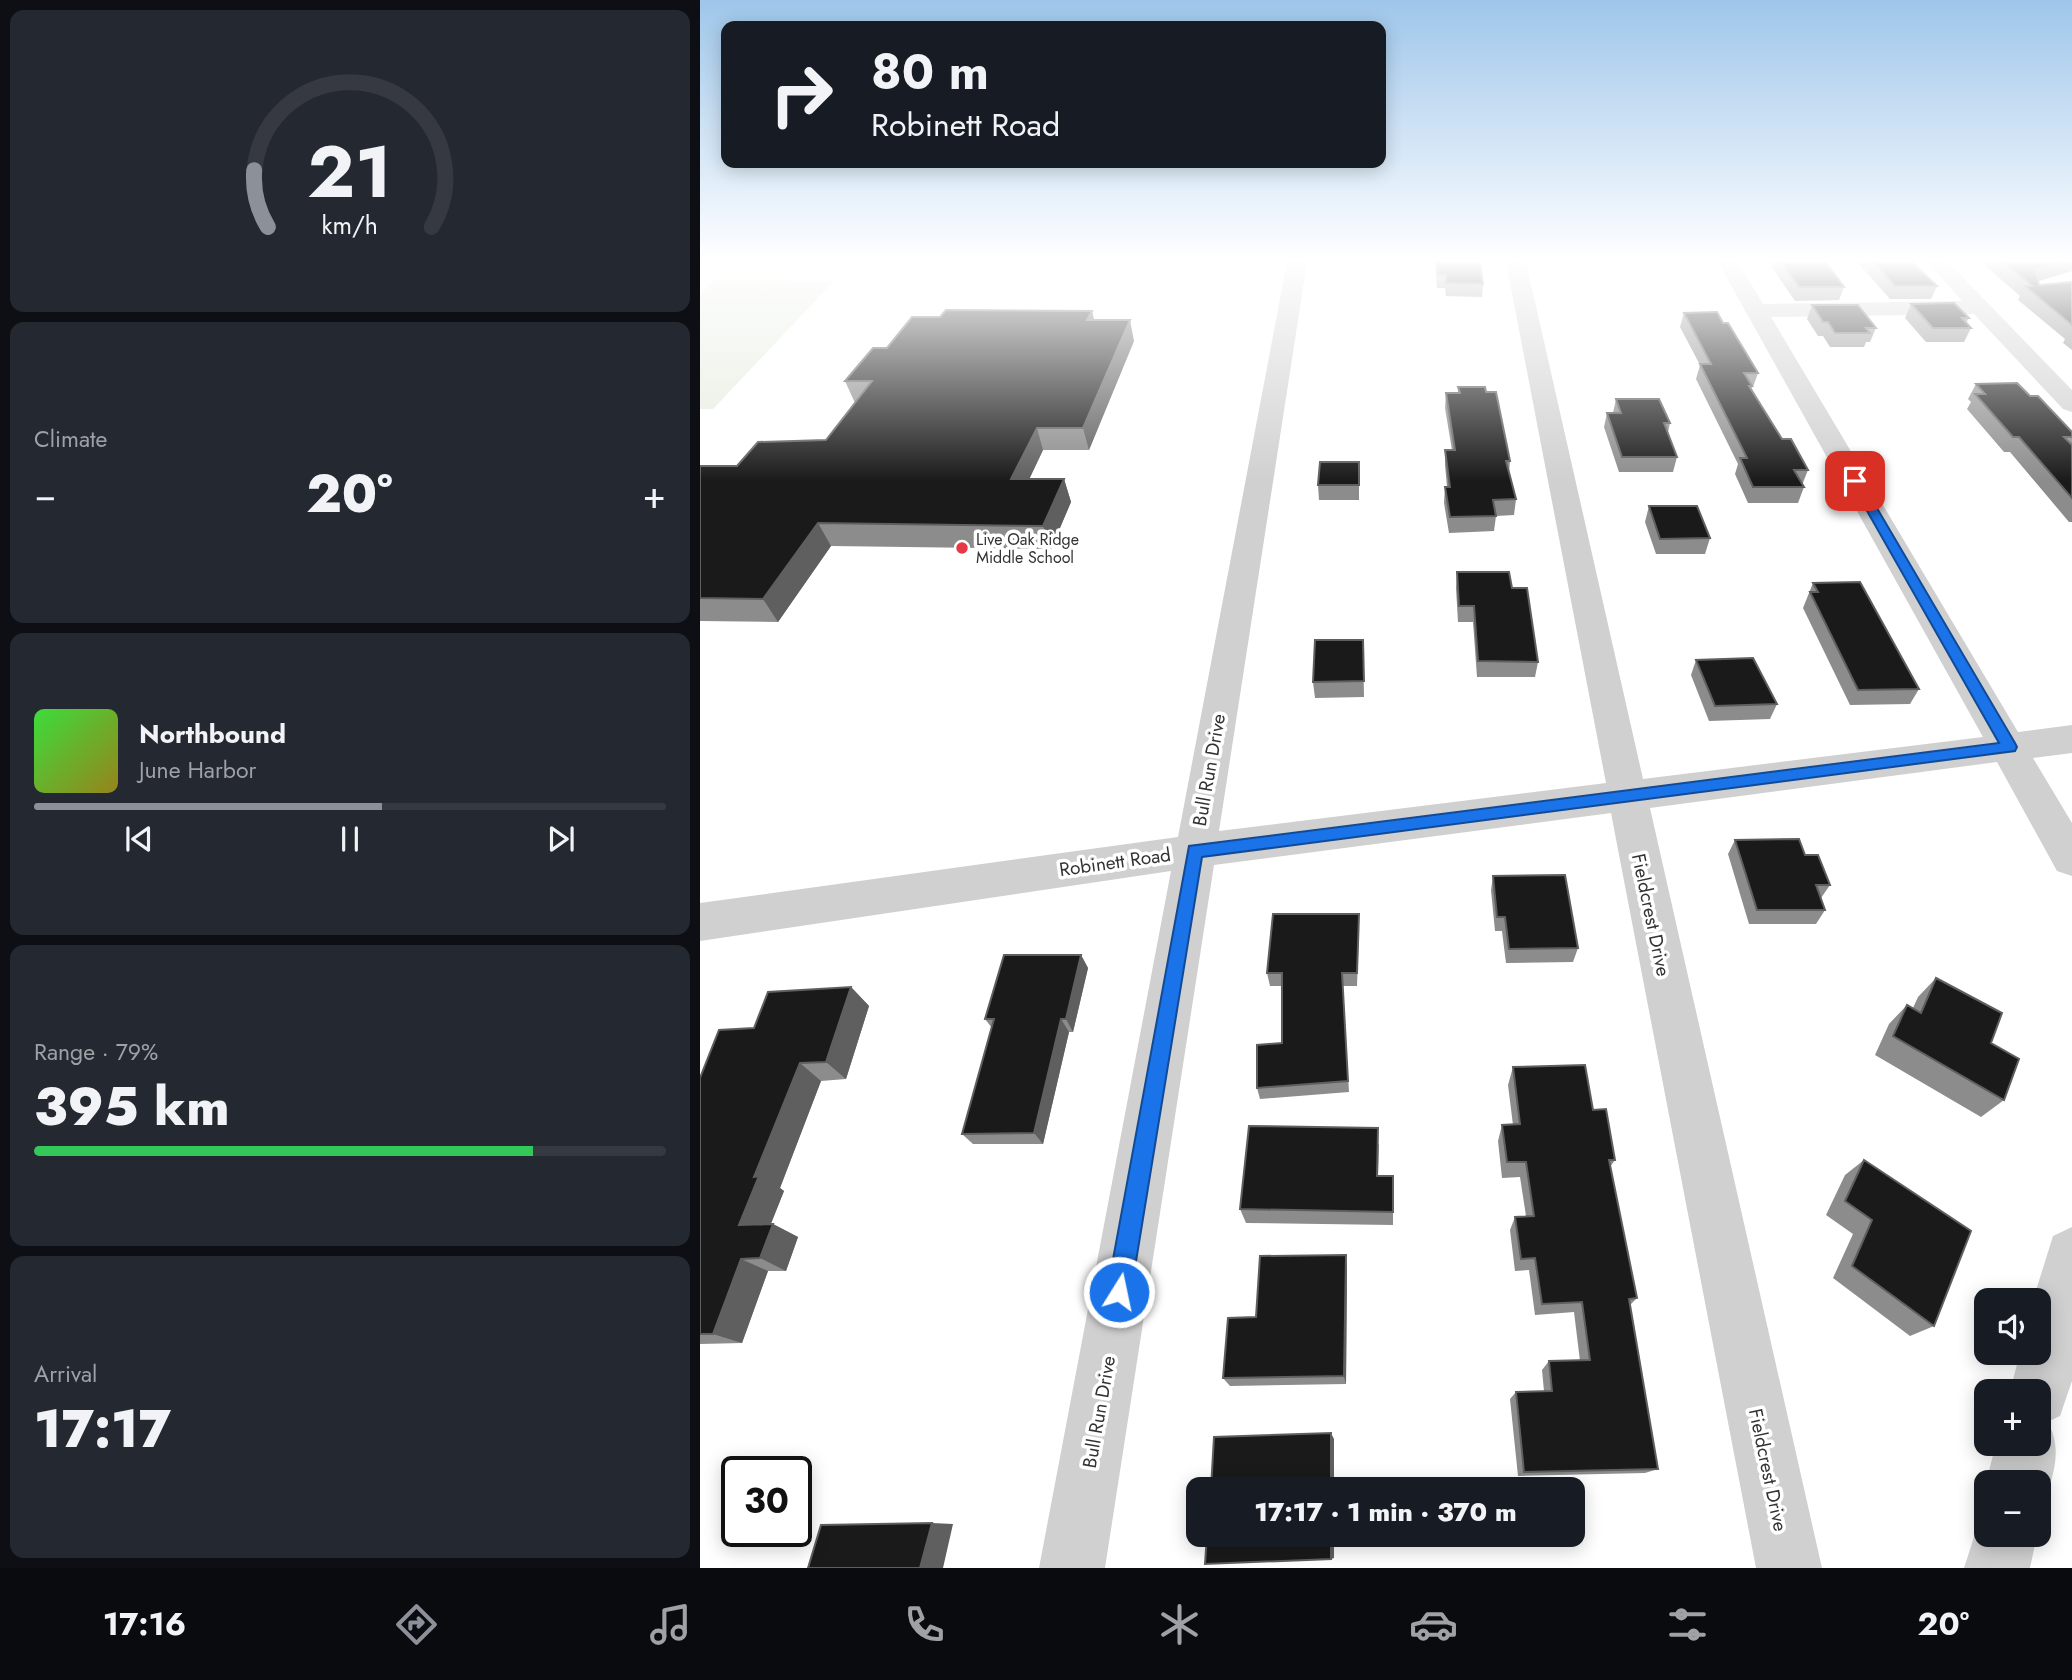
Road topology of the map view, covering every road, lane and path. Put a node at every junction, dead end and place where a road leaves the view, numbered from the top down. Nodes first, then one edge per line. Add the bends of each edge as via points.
1 (1284, 335) edge
2 (1532, 335) edge
3 (1770, 335) edge
4 (2006, 335) edge
5 (2072, 404) edge
6 (2072, 739) edge
7 (2010, 747) junction
8 (1626, 794) junction
9 (1195, 851) junction
10 (2072, 859) edge
11 (704, 927) edge
12 (2072, 1255) edge
13 (2043, 1379) edge
14 (2002, 1547) edge
15 (1072, 1568) edge
16 (1789, 1568) edge
17 (1997, 1568) edge

1 - 9 street, Bull Run Drive
2 - 8 street, Fieldcrest Drive
3 - 7 street
4 - 5 street
6 - 7 street, Robinett Road
7 - 8 street, Robinett Road
7 - 10 street
8 - 9 street, Robinett Road
8 - 16 street, Fieldcrest Drive
9 - 11 street, Robinett Road
9 - 15 street, Bull Run Drive
12 - 13 street
14 - 17 street

